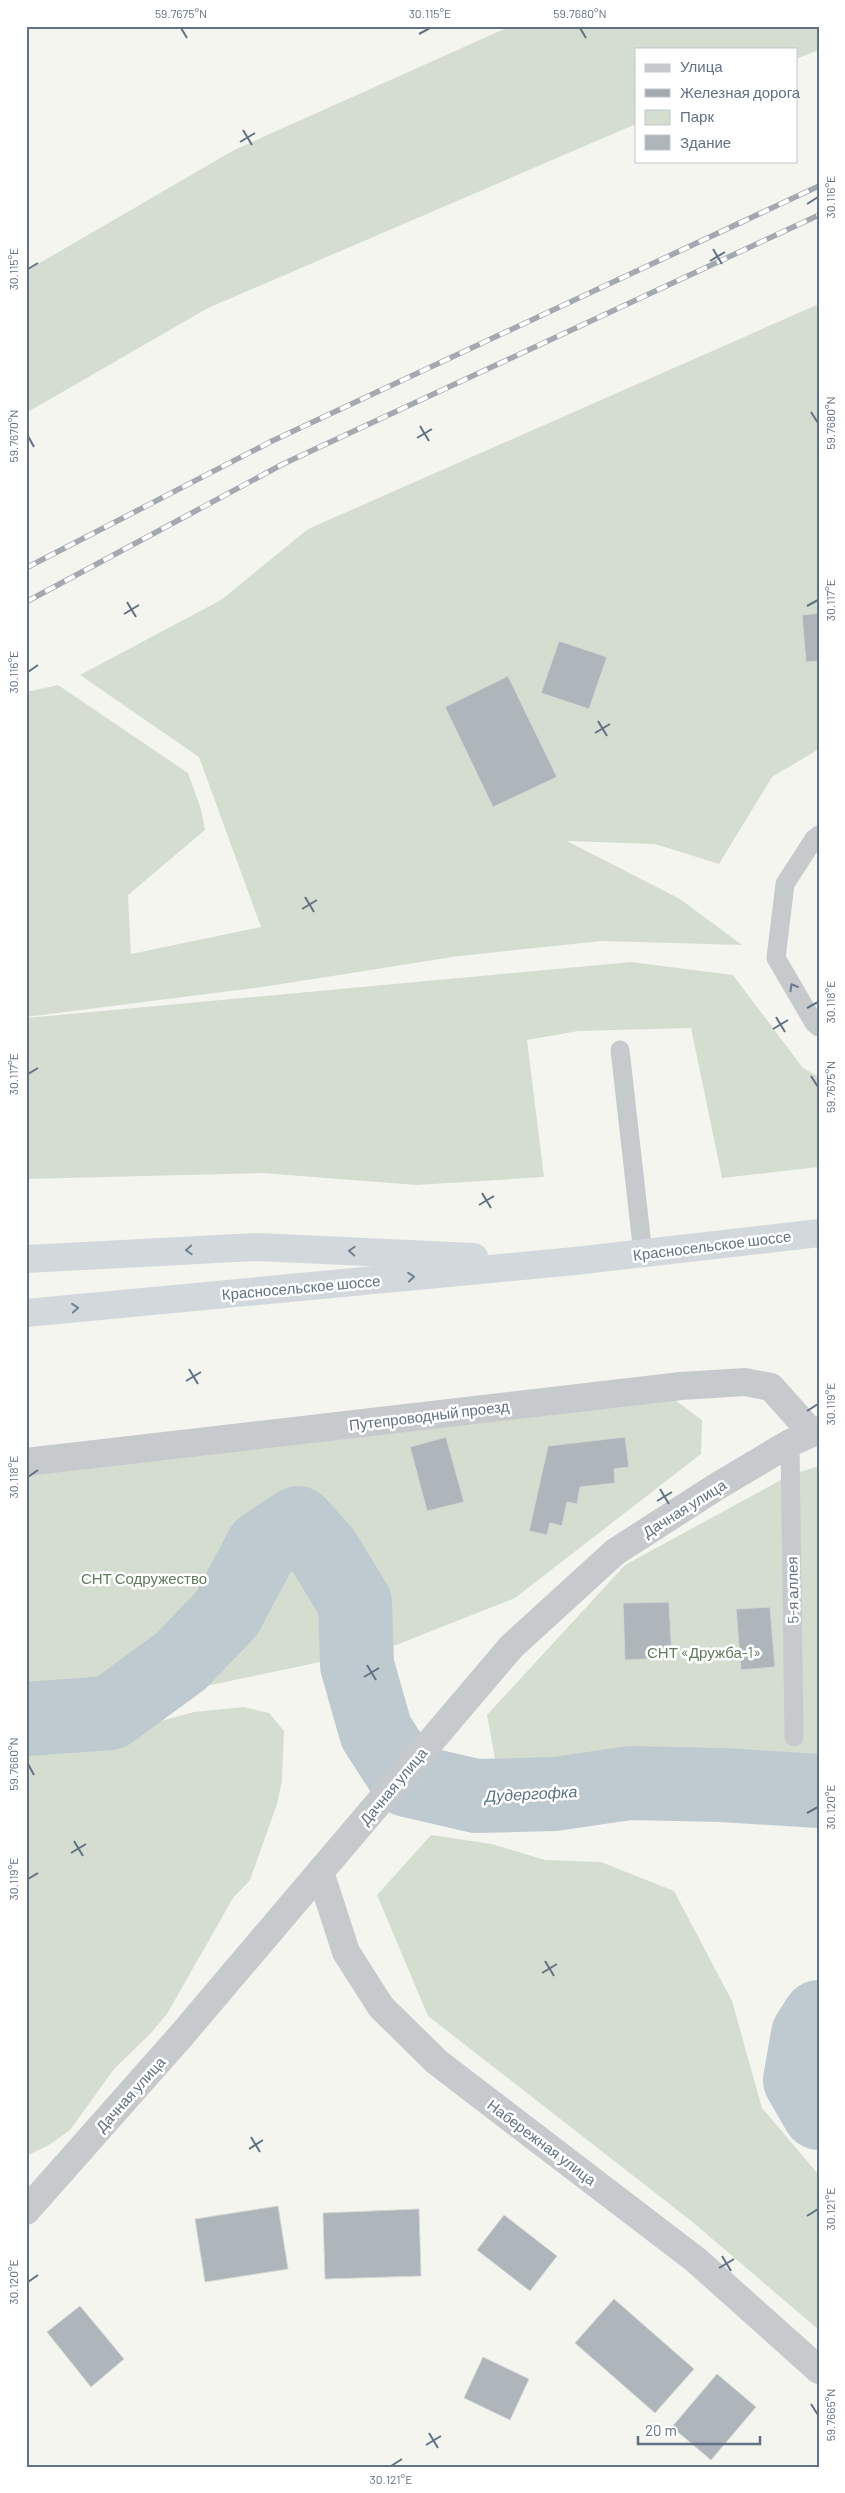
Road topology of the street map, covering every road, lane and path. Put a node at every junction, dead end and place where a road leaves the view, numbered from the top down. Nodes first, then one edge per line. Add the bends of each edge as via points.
1 (819, 835) edge
2 (819, 1028) edge
3 (620, 1050) dead end
4 (819, 1233) edge
5 (643, 1254) junction
6 (26, 1259) edge
7 (575, 1261) junction
8 (26, 1312) edge
9 (807, 1435) edge
10 (26, 1462) edge
11 (794, 1737) dead end
12 (320, 1872) junction
13 (26, 2211) edge
14 (819, 2370) edge

2 -> 1 lane via 776,958 785,884
3 - 5 lane
4 - 5 highway, Красносельское шоссе
5 - 7 highway, Красносельское шоссе
7 -> 6 highway, Красносельское шоссе via 258,1247
8 -> 7 highway, Красносельское шоссе
9 - 10 street, Путепроводный проезд via 771,1387 745,1382 681,1386
9 - 11 lane, 5-я аллея
9 - 12 street, Дачная улица via 615,1552 511,1647
12 - 13 street, Дачная улица
12 - 14 street, Набережная улица via 346,1952 382,2007 437,2062 696,2260

